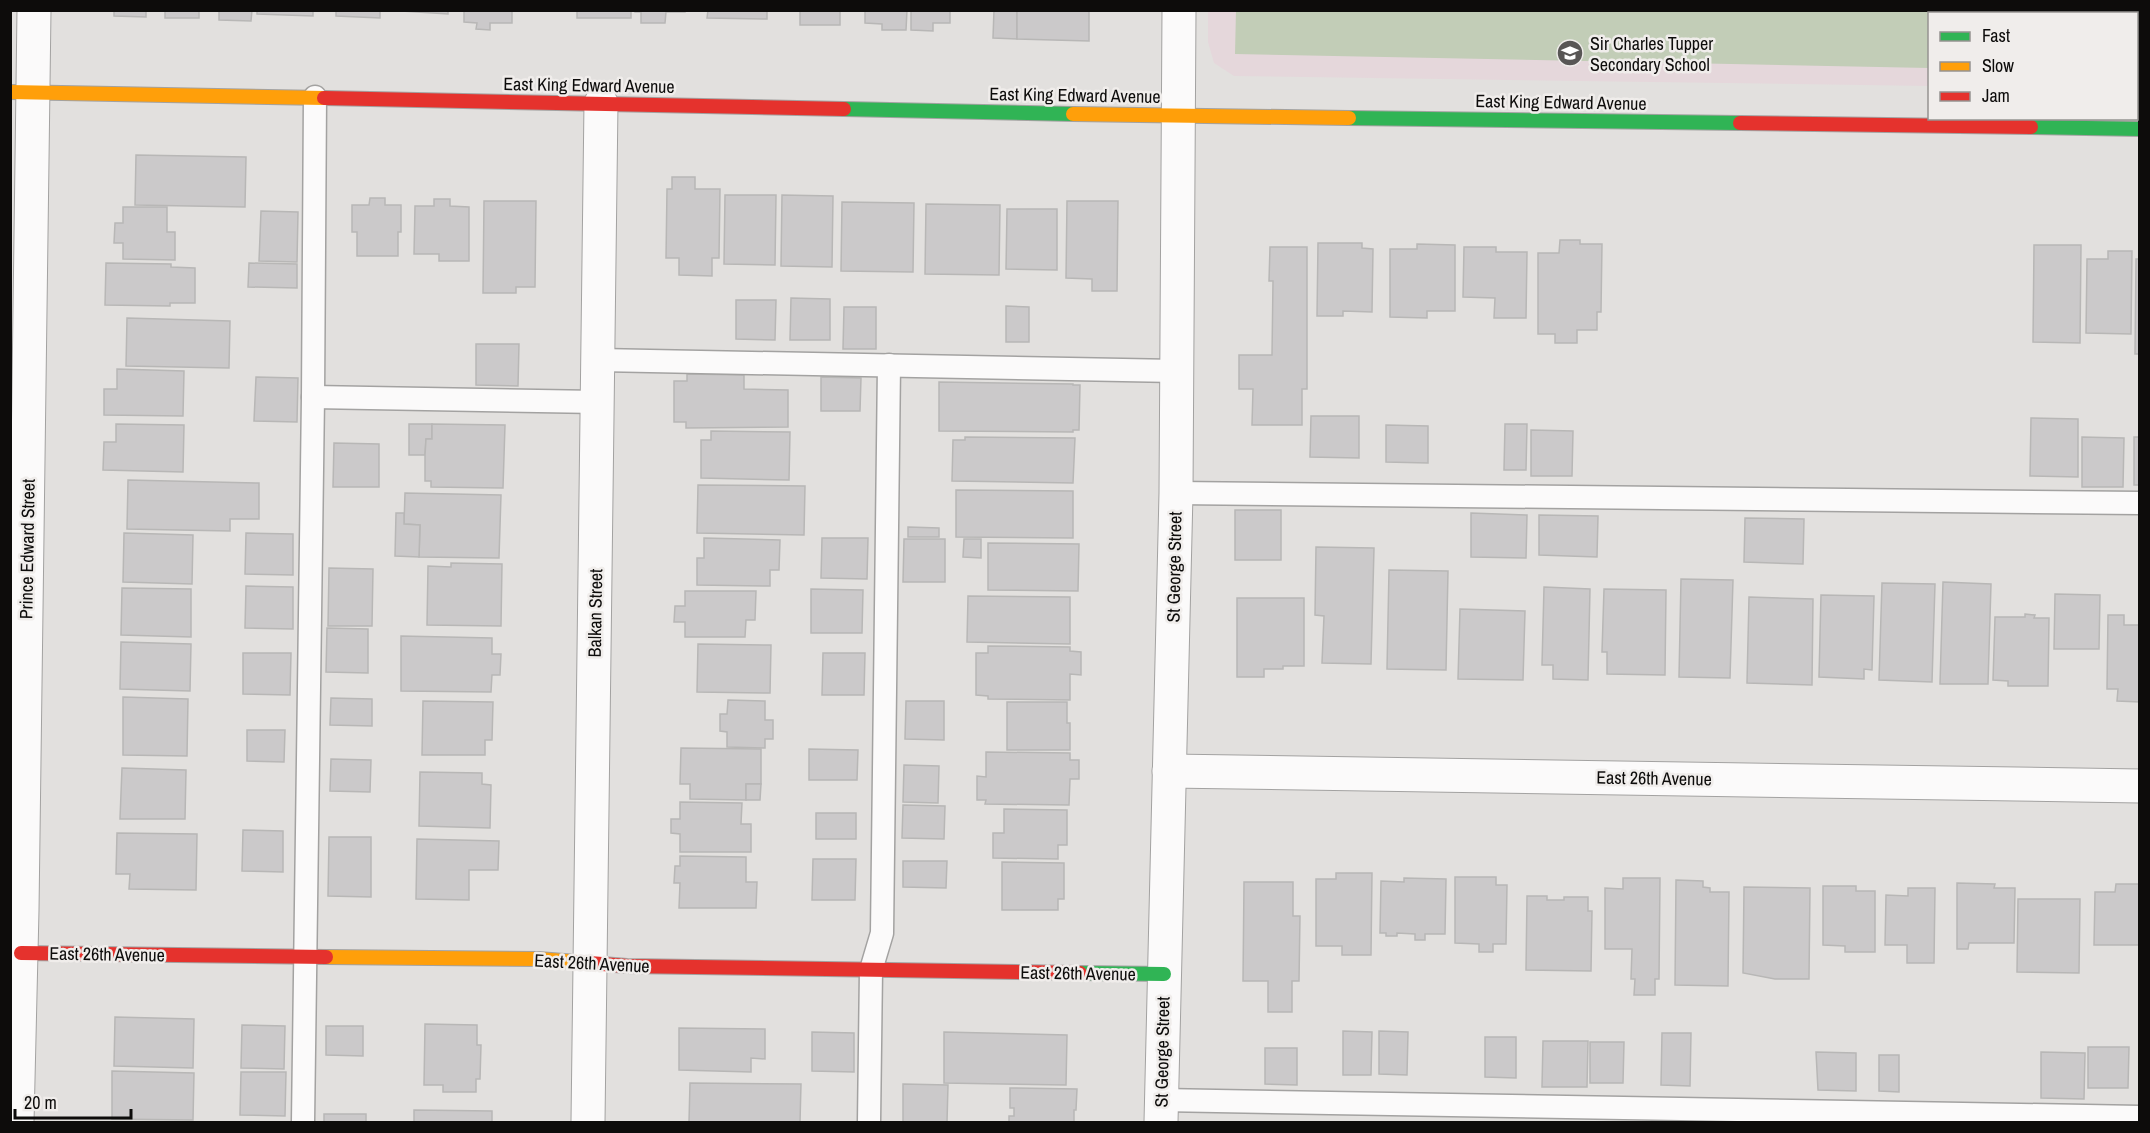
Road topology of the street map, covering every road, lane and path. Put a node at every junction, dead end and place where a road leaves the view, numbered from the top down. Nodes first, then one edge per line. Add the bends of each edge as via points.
1 (34, 10) edge
2 (1179, 10) edge
3 (22, 92) edge
4 (315, 97) junction
5 (601, 103) junction
6 (1178, 116) junction
7 (1999, 122) edge
8 (2139, 129) edge
9 (599, 360) junction
10 (889, 365) junction
11 (1176, 371) junction
12 (313, 397) junction
13 (598, 402) junction
14 (1176, 493) junction
15 (2139, 503) edge
16 (1169, 771) junction
17 (2139, 786) edge
18 (21, 953) junction
19 (305, 957) junction
20 (590, 964) junction
21 (871, 970) junction
22 (1164, 974) junction
23 (1161, 1111) edge
24 (2139, 1118) edge
25 (17, 1122) edge
26 (303, 1122) edge
27 (588, 1122) edge
28 (869, 1122) edge

1 - 3 street, Prince Edward Street
2 - 6 street, St George Street
3 - 4 main road, East King Edward Avenue
3 - 18 street, Prince Edward Street
4 - 5 main road, East King Edward Avenue
4 - 12 lane
5 - 6 main road, East King Edward Avenue
5 - 9 street, Balkan Street
6 - 7 main road, East King Edward Avenue
6 - 11 street, St George Street
7 - 8 main road, East King Edward Avenue
9 - 10 lane
9 - 13 street, Balkan Street
10 - 11 lane
10 - 21 lane via 882,933
11 - 14 street, St George Street
12 - 13 lane
12 - 19 lane
13 - 20 street, Balkan Street
14 - 15 lane
14 - 16 street, St George Street
16 - 17 street, East 26th Avenue
16 - 22 street, St George Street
18 - 19 main road, East 26th Avenue
18 - 25 street, Prince Edward Street
19 - 20 main road, East 26th Avenue via 538,959
19 - 26 lane
20 - 21 main road, East 26th Avenue
20 - 27 street, Balkan Street
21 - 22 main road, East 26th Avenue
21 - 28 lane
22 - 23 street, St George Street
23 - 24 lane

